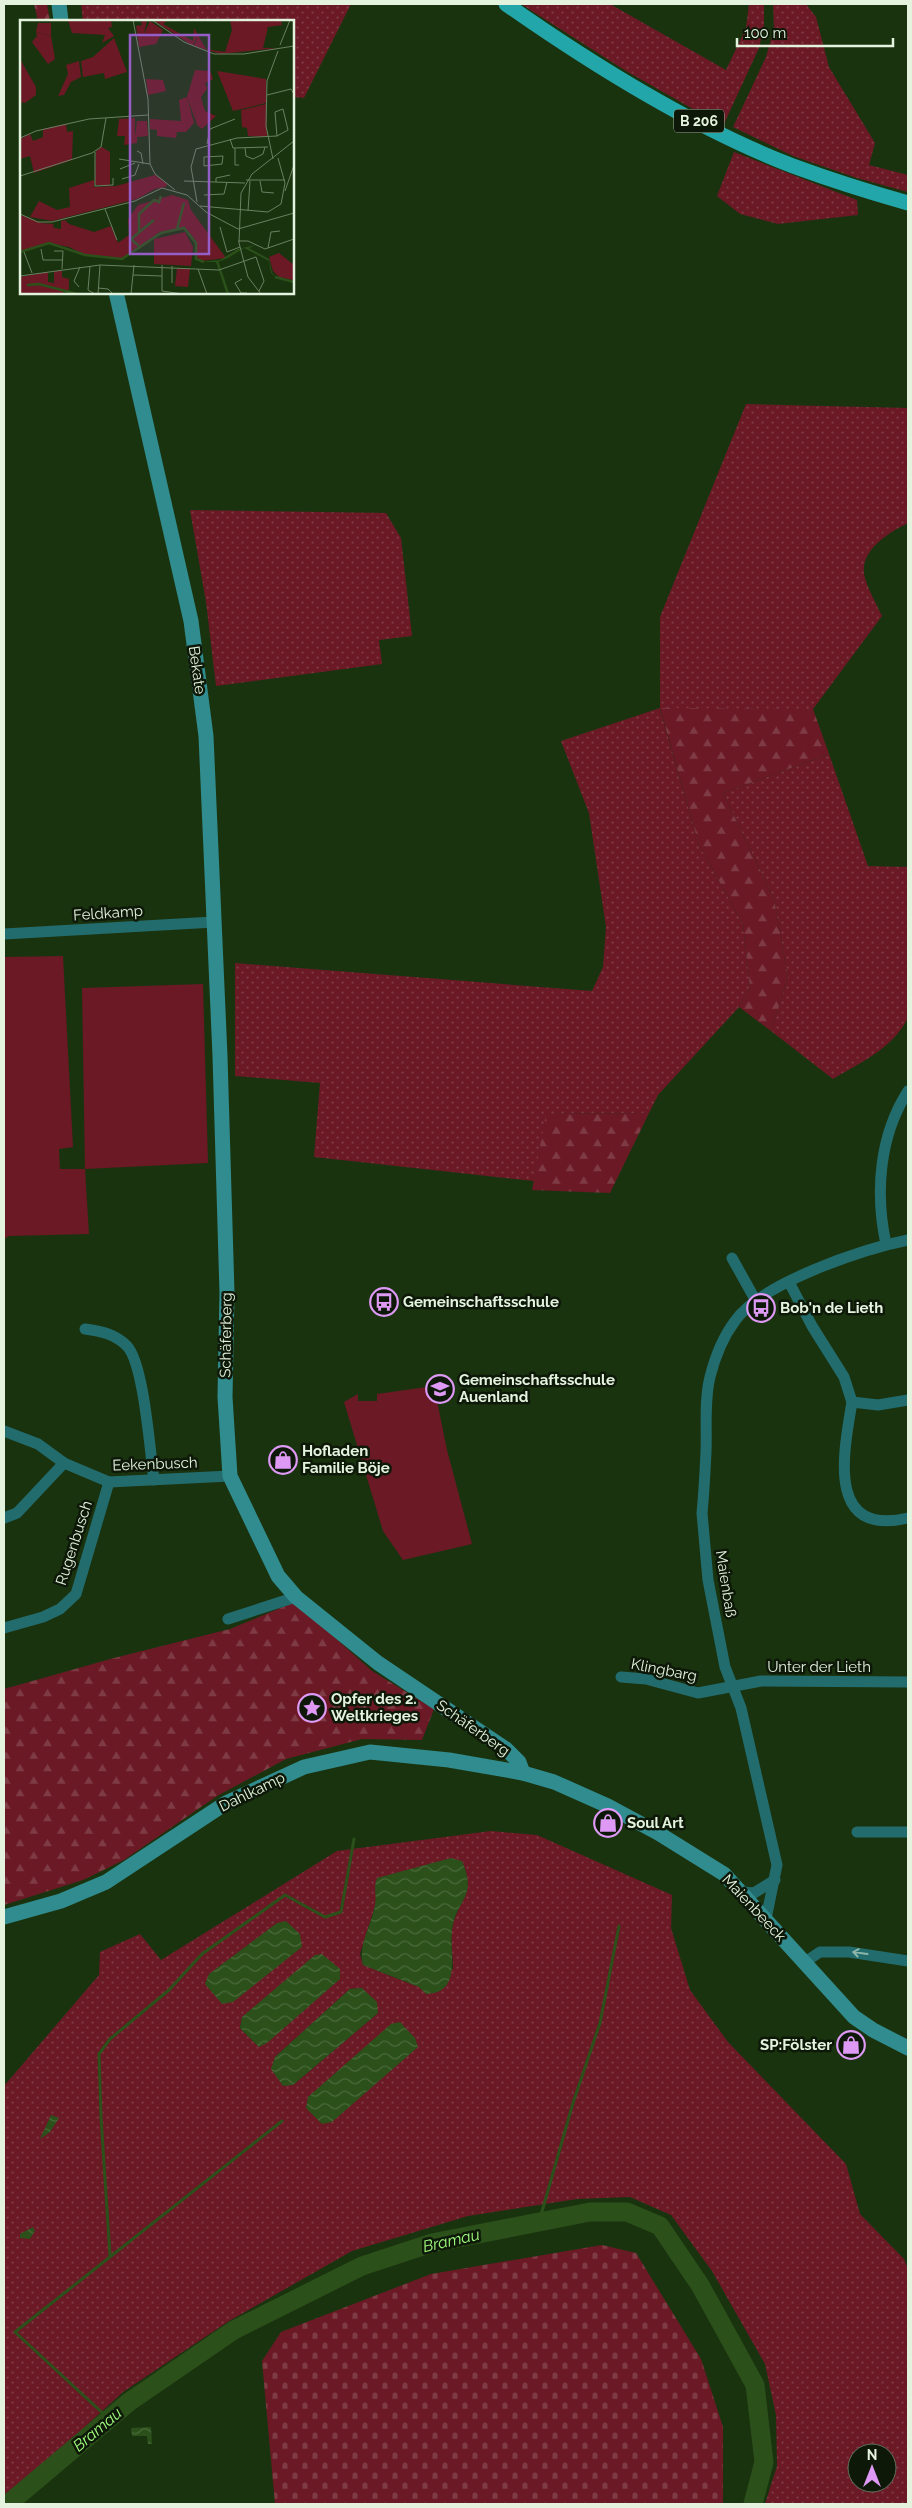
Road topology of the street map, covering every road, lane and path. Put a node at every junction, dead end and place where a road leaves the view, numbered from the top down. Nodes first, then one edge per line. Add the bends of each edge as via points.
1 (59, 4) edge
2 (506, 4) edge
3 (61, 20) edge
4 (908, 203) edge
5 (116, 294) edge
6 (214, 922) junction
7 (4, 934) edge
8 (220, 1056) joint
9 (908, 1091) edge
10 (908, 1240) edge
11 (886, 1244) junction
12 (732, 1258) dead end
13 (789, 1282) junction
14 (756, 1301) junction
15 (85, 1329) dead end
16 (908, 1400) edge
17 (852, 1402) junction
18 (4, 1432) edge
19 (64, 1463) junction
20 (230, 1476) junction
21 (154, 1480) junction
22 (110, 1482) junction
23 (4, 1518) edge
24 (908, 1518) edge
25 (296, 1597) junction
26 (228, 1619) dead end
27 (4, 1628) edge
28 (622, 1677) dead end
29 (908, 1682) edge
30 (731, 1686) junction
31 (523, 1773) junction
32 (857, 1832) dead end
33 (908, 1832) edge
34 (775, 1880) junction
35 (742, 1892) junction
36 (4, 1917) edge
37 (766, 1919) junction
38 (908, 1960) edge
39 (805, 1962) junction
40 (908, 2048) edge

1 - 3 main road
2 - 4 main road, B 206 via 624,80 754,150 852,187
5 - 6 main road, Bekate via 191,621 206,736
6 - 7 street, Feldkamp
6 - 8 main road, Bekate
8 - 20 main road, Schäferberg via 227,1293 225,1397
9 - 11 street via 886,1139 880,1170
10 - 11 street, Maienbaß
11 - 13 street, Maienbaß
12 - 14 street
13 - 14 street, Maienbaß
13 - 17 street via 844,1377
14 - 30 street, Maienbaß via 736,1320 722,1343 710,1378 706,1424 703,1533 708,1580
15 - 21 street via 116,1336 128,1347 138,1371
16 - 17 street via 878,1405
17 - 24 street via 843,1450 844,1483 850,1499 860,1511 875,1519 891,1522
18 - 19 street, Eekenbusch via 38,1444
19 - 22 street, Eekenbusch
19 - 23 street via 37,1495 17,1513
20 - 21 street, Eekenbusch
20 - 25 main road, Schäferberg via 278,1576
21 - 22 street, Eekenbusch
22 - 27 street, Rugenbusch via 76,1594 60,1609 43,1618
25 - 26 street
25 - 31 main road, Schäferberg via 378,1663 506,1749 519,1762
28 - 30 street, Klingbarg via 646,1679 698,1693
29 - 30 street, Unter der Lieth via 761,1681
30 - 34 street, Maienbaß via 741,1708 777,1865
31 - 35 main road, Maienbeeck via 563,1786 658,1833 724,1874
31 - 36 main road, Dahlkamp via 449,1760 370,1752 304,1766 226,1803 106,1882 61,1901
32 - 33 street
34 - 35 street via 754,1893
34 - 37 street, Maienbaß
35 - 37 main road, Maienbeeck
37 - 39 main road, Maienbeeck
38 -> 39 street via 849,1952 820,1952
39 - 40 main road, Maienbeeck via 854,2017

